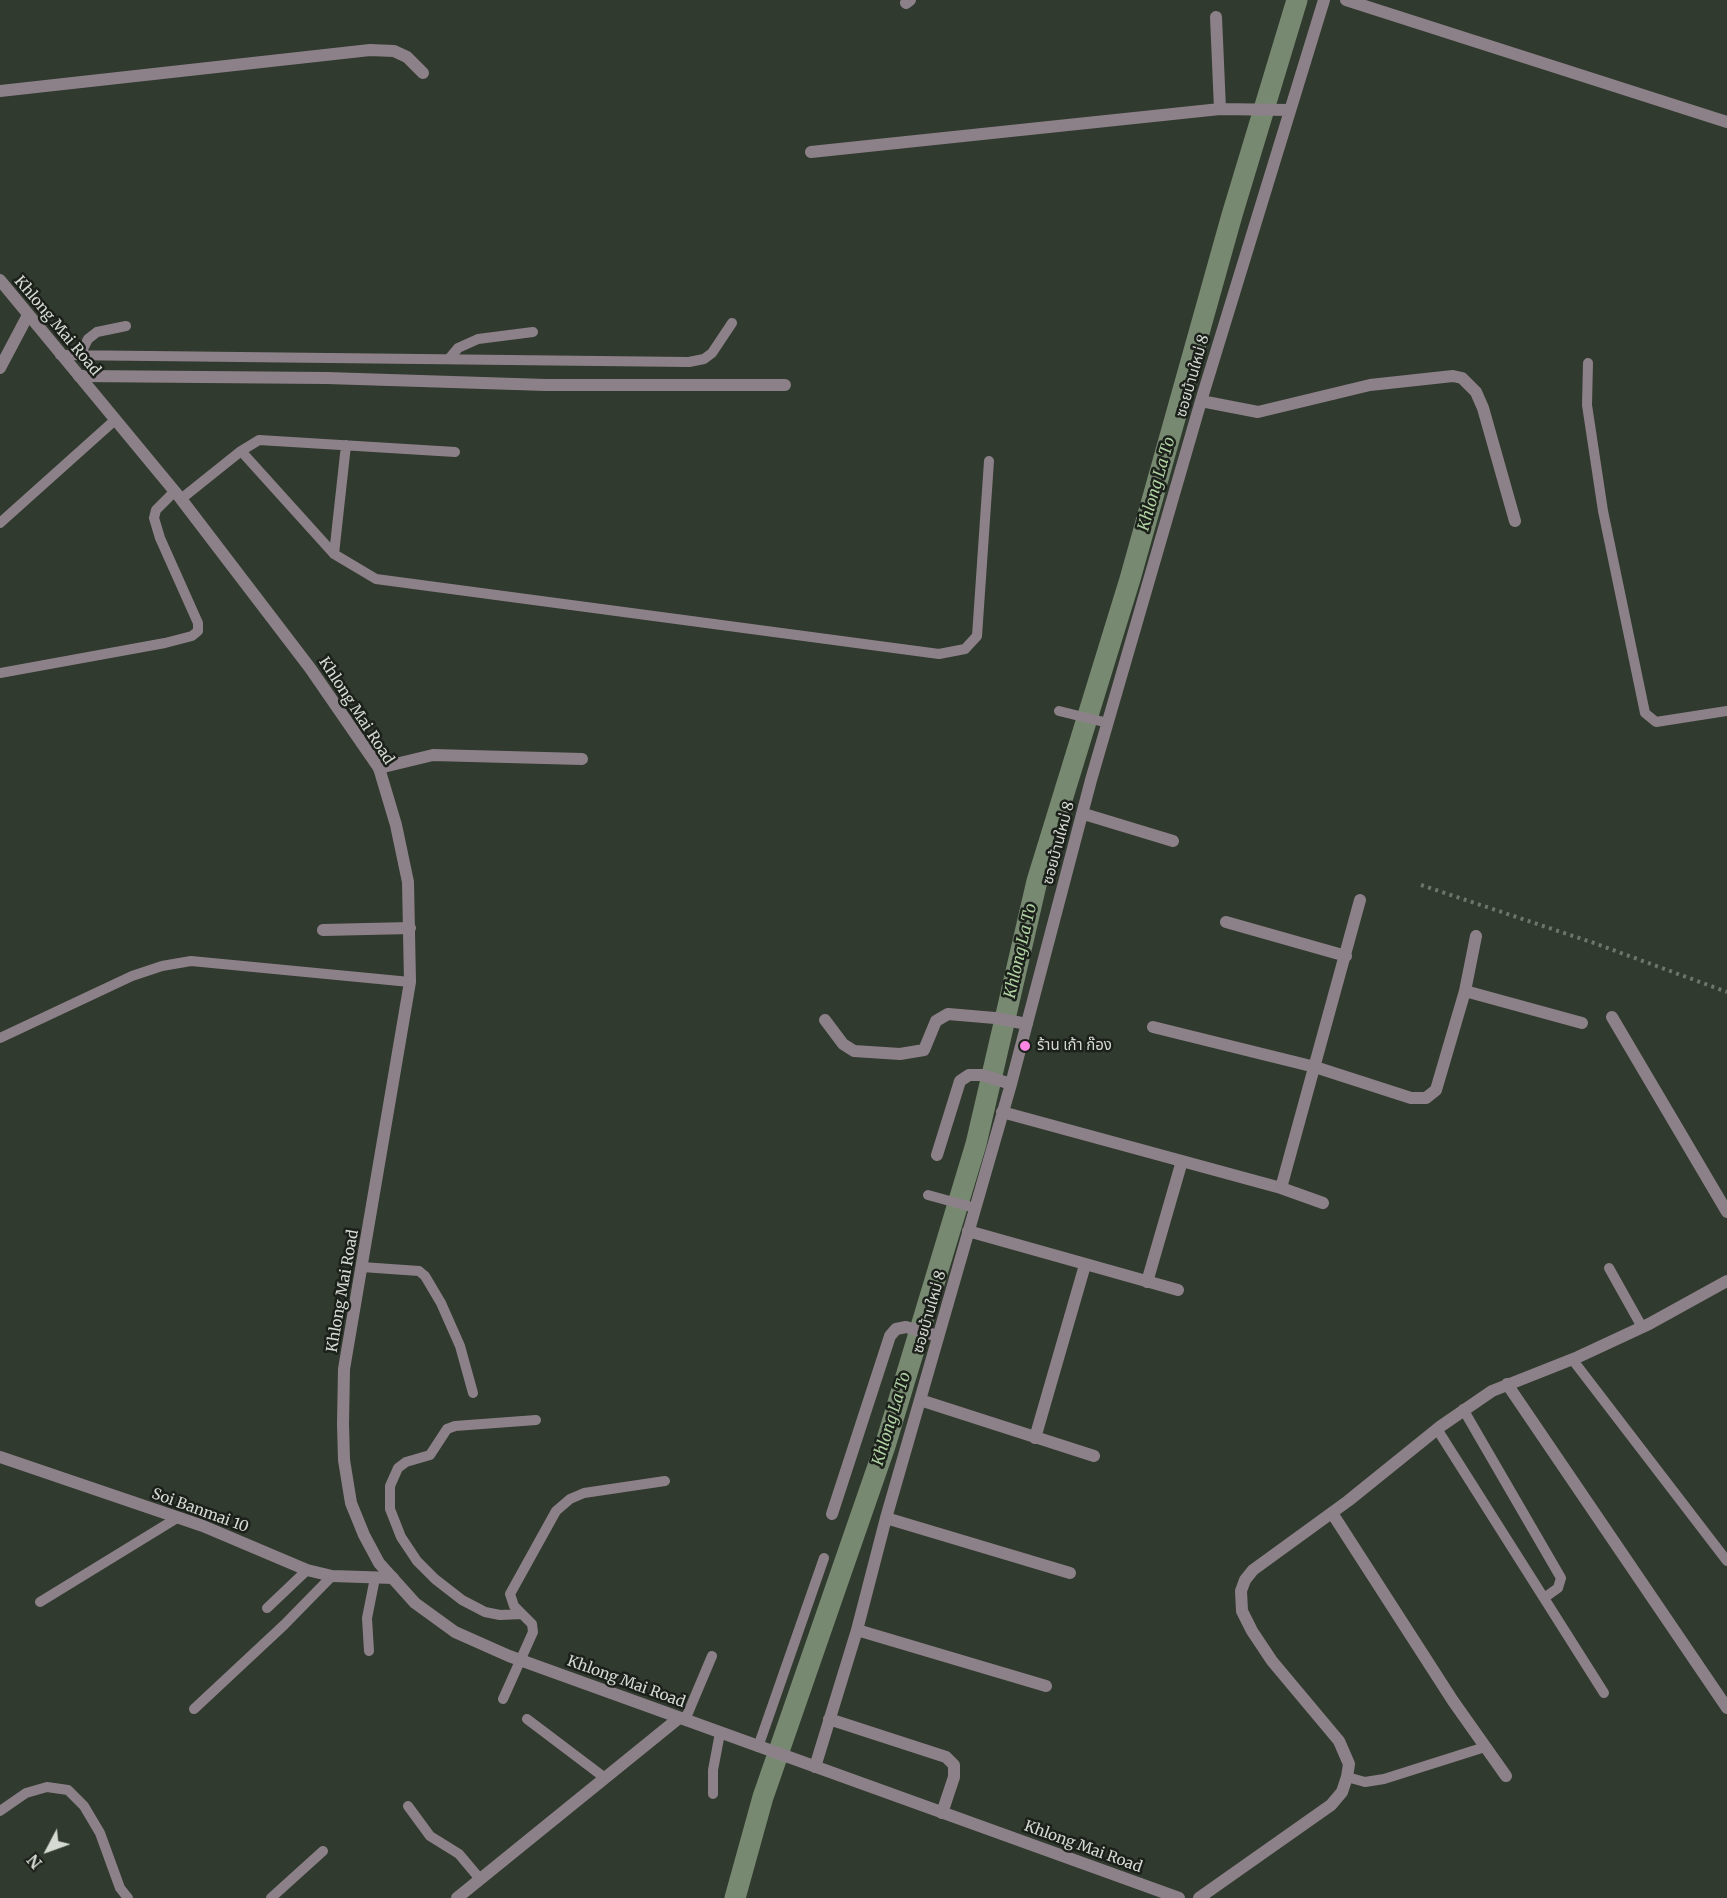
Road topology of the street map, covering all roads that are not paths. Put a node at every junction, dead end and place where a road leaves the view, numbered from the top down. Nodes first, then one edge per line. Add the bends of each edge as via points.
1 (1324, 0) edge
2 (1346, 0) edge
3 (1216, 17) dead end
4 (423, 73) dead end
5 (0, 91) edge
6 (1220, 109) junction
7 (1288, 110) junction
8 (1727, 122) edge
9 (811, 152) dead end
10 (0, 280) edge
11 (28, 315) junction
12 (732, 323) dead end
13 (126, 326) dead end
14 (533, 332) dead end
15 (60, 355) junction
16 (80, 355) junction
17 (449, 359) junction
18 (1588, 363) dead end
19 (0, 368) edge
20 (79, 376) junction
21 (785, 385) dead end
22 (1200, 400) junction
23 (115, 420) junction
24 (346, 445) junction
25 (241, 451) junction
26 (455, 452) dead end
27 (989, 461) dead end
28 (178, 495) junction
29 (1515, 521) dead end
30 (0, 523) edge
31 (334, 554) junction
32 (0, 673) edge
33 (1059, 711) dead end
34 (1727, 711) edge
35 (1101, 722) junction
36 (582, 759) dead end
37 (379, 768) junction
38 (1084, 814) junction
39 (1173, 841) dead end
40 (1360, 900) dead end
41 (1226, 922) dead end
42 (410, 928) junction
43 (323, 930) dead end
44 (1476, 936) dead end
45 (1346, 956) junction
46 (410, 982) junction
47 (1465, 991) junction
48 (1612, 1017) dead end
49 (825, 1020) dead end
50 (1582, 1023) dead end
51 (1027, 1024) junction
52 (1153, 1027) dead end
53 (0, 1038) edge
54 (1315, 1067) junction
55 (1011, 1084) junction
56 (1002, 1112) junction
57 (938, 1155) dead end
58 (1182, 1161) junction
59 (1281, 1188) junction
60 (928, 1195) dead end
61 (1323, 1203) dead end
62 (969, 1206) junction
63 (1727, 1212) edge
64 (968, 1231) junction
65 (1085, 1265) junction
66 (362, 1267) junction
67 (1609, 1268) dead end
68 (1727, 1281) edge
69 (1147, 1282) junction
70 (1178, 1290) dead end
71 (1642, 1327) junction
72 (938, 1336) junction
73 (1572, 1359) junction
74 (1508, 1384) junction
75 (473, 1394) dead end
76 (920, 1400) junction
77 (1463, 1409) junction
78 (536, 1420) dead end
79 (1437, 1429) junction
80 (1035, 1438) junction
81 (1094, 1456) dead end
82 (2, 1458) edge
83 (665, 1481) dead end
84 (1332, 1513) junction
85 (832, 1515) dead end
86 (177, 1518) junction
87 (886, 1518) junction
88 (824, 1558) dead end
89 (1727, 1561) edge
90 (306, 1570) junction
91 (1070, 1572) dead end
92 (332, 1576) junction
93 (375, 1578) junction
94 (393, 1578) junction
95 (1544, 1598) junction
96 (40, 1602) dead end
97 (267, 1608) dead end
98 (522, 1614) junction
99 (857, 1630) junction
100 (369, 1651) dead end
101 (712, 1656) dead end
102 (518, 1659) junction
103 (1046, 1686) dead end
104 (1604, 1693) dead end
105 (503, 1699) dead end
106 (1727, 1708) edge
107 (194, 1709) dead end
108 (528, 1719) dead end
109 (682, 1719) junction
110 (830, 1719) junction
111 (720, 1733) junction
112 (1485, 1747) junction
113 (763, 1748) junction
114 (815, 1767) junction
115 (1506, 1776) dead end
116 (1347, 1777) junction
117 (605, 1778) junction
118 (713, 1794) dead end
119 (408, 1806) dead end
120 (0, 1812) edge
121 (942, 1813) junction
122 (324, 1851) dead end
123 (480, 1879) junction
124 (128, 1898) edge
125 (271, 1898) edge
126 (457, 1898) edge
127 (1179, 1898) edge
128 (1199, 1898) edge

1 - 7 street, ซอยบ้านใหม่ 8
2 - 8 street
3 - 6 street
4 - 5 street via 407,57 394,51 370,50
6 - 7 street
6 - 9 street
7 - 22 street, ซอยบ้านใหม่ 8
10 - 11 street, Khlong Mai Road
11 - 15 street, Khlong Mai Road
11 - 19 street
12 - 17 lane via 712,353 689,362
13 - 16 lane via 97,332 88,339
14 - 17 lane via 478,339 458,348
15 - 16 lane
15 - 20 street, Khlong Mai Road
16 - 17 lane
18 - 34 lane via 1587,405 1603,511 1645,713 1656,722
20 - 21 street via 546,385
20 - 23 street, Khlong Mai Road
22 - 29 street via 1258,412 1370,385 1462,378 1476,392 1483,408
22 - 35 street, ซอยบ้านใหม่ 8
23 - 28 street, Khlong Mai Road
23 - 30 lane
24 - 25 lane via 259,440
24 - 26 lane
24 - 31 lane
25 - 28 lane
25 - 31 lane
27 - 31 lane via 977,636 965,649 939,654 376,579
28 - 32 lane via 156,510 154,518 198,631 165,643
28 - 37 street, Khlong Mai Road via 310,668
33 - 35 lane
35 - 38 street, ซอยบ้านใหม่ 8
36 - 37 street via 433,755
37 - 42 street, Khlong Mai Road via 408,882
38 - 39 street
38 - 51 street, ซอยบ้านใหม่ 8
40 - 45 street
41 - 45 street
42 - 43 street
42 - 46 street, Khlong Mai Road
44 - 47 street
45 - 54 street
46 - 53 lane via 191,961 132,976
46 - 66 street, Khlong Mai Road
47 - 50 street
47 - 54 street via 1436,1090 1426,1098 1411,1098
48 - 63 street
49 - 51 street via 843,1044 854,1051 900,1054 924,1050 936,1021 948,1014
51 - 55 street, ซอยบ้านใหม่ 8
52 - 54 street
54 - 59 street
55 - 56 street, ซอยบ้านใหม่ 8
55 - 57 street via 982,1075 969,1075 960,1081
56 - 58 street
56 - 62 street, ซอยบ้านใหม่ 8
58 - 59 street
58 - 69 street
59 - 61 street
60 - 62 lane
62 - 64 street, ซอยบ้านใหม่ 8
64 - 65 street
64 - 72 street, ซอยบ้านใหม่ 8
65 - 69 street
65 - 80 street
66 - 75 lane via 419,1271 425,1276 460,1346
66 - 94 street, Khlong Mai Road via 344,1369 344,1460 351,1503 364,1535 379,1563
67 - 71 lane
68 - 71 street
69 - 70 street
71 - 73 street
72 - 76 street, ซอยบ้านใหม่ 8
72 - 85 street via 906,1327 896,1329 890,1336
73 - 74 street
73 - 89 lane
74 - 77 street
74 - 106 street
76 - 80 street
76 - 87 street, ซอยบ้านใหม่ 8
77 - 79 street
77 - 95 lane via 1561,1578 1558,1588
78 - 98 lane via 447,1429 430,1455 398,1468 390,1486 390,1509 401,1537 435,1579 485,1612
79 - 84 street
79 - 95 lane
80 - 81 street
82 - 86 street, Soi Banmai 10
83 - 98 lane via 584,1493 556,1511 510,1594
84 - 112 street
84 - 116 street via 1253,1570 1240,1591 1242,1611 1272,1661 1346,1754
86 - 90 street, Soi Banmai 10
86 - 96 lane
87 - 91 street
87 - 99 street, ซอยบ้านใหม่ 8
88 - 113 lane
90 - 92 street, Soi Banmai 10
90 - 97 lane
92 - 93 street, Soi Banmai 10
92 - 107 lane
93 - 94 street, Soi Banmai 10
93 - 100 lane via 367,1618
94 - 102 street, Khlong Mai Road via 415,1603 455,1632
95 - 104 lane
98 - 102 lane via 532,1624 533,1632
99 - 103 street
99 - 110 street, ซอยบ้านใหม่ 8
101 - 109 lane
102 - 105 lane
102 - 109 street, Khlong Mai Road
108 - 117 lane
109 - 111 street, Khlong Mai Road
109 - 117 street
110 - 114 street, ซอยบ้านใหม่ 8
110 - 121 street via 946,1757 954,1765 954,1777
111 - 113 street, Khlong Mai Road
111 - 118 lane
112 - 115 street
112 - 116 lane via 1384,1779 1365,1782
113 - 114 street, Khlong Mai Road
114 - 121 street, Khlong Mai Road
116 - 128 street via 1331,1805
117 - 123 street
119 - 123 lane via 430,1836 459,1854
120 - 124 lane via 26,1793 46,1787 68,1790 84,1806 100,1833 120,1888
121 - 127 street, Khlong Mai Road
122 - 125 lane
123 - 126 street

